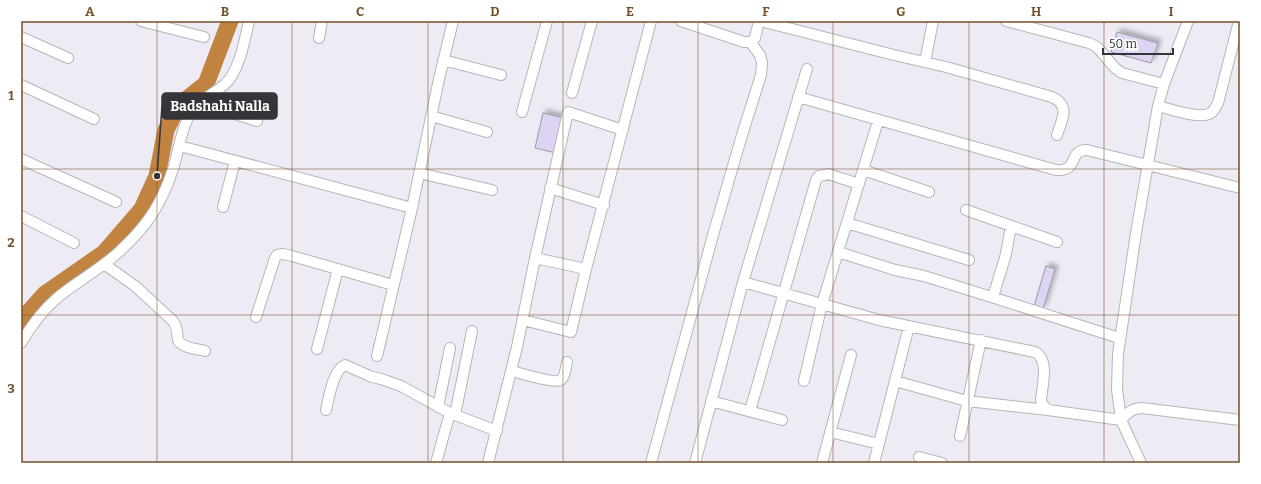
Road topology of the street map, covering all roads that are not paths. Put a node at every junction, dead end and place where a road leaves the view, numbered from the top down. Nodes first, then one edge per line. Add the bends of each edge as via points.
1 (141, 21) edge
2 (249, 21) edge
3 (322, 21) edge
4 (453, 21) edge
5 (548, 21) edge
6 (592, 21) edge
7 (651, 21) edge
8 (760, 21) edge
9 (933, 21) edge
10 (1006, 21) edge
11 (1188, 21) edge
12 (1240, 21) edge
13 (685, 22) edge
14 (21, 37) edge
15 (204, 37) dead end
16 (319, 38) dead end
17 (750, 42) junction
18 (68, 58) dead end
19 (444, 60) junction
20 (924, 62) junction
21 (806, 69) dead end
22 (501, 76) dead end
23 (1164, 84) junction
24 (21, 85) edge
25 (213, 93) junction
26 (572, 93) dead end
27 (798, 98) junction
28 (1158, 106) junction
29 (522, 112) dead end
30 (431, 116) junction
31 (94, 119) dead end
32 (257, 121) dead end
33 (878, 121) junction
34 (623, 130) junction
35 (487, 132) dead end
36 (1057, 135) dead end
37 (180, 146) junction
38 (21, 159) edge
39 (235, 161) junction
40 (1148, 166) junction
41 (863, 170) junction
42 (419, 173) junction
43 (860, 184) junction
44 (550, 188) junction
45 (1240, 188) edge
46 (492, 190) dead end
47 (929, 192) dead end
48 (116, 202) dead end
49 (604, 205) junction
50 (223, 207) dead end
51 (412, 208) junction
52 (966, 210) dead end
53 (21, 216) edge
54 (847, 223) junction
55 (1011, 226) junction
56 (1057, 242) dead end
57 (74, 243) dead end
58 (838, 252) junction
59 (535, 258) junction
60 (969, 260) dead end
61 (104, 264) junction
62 (338, 269) junction
63 (586, 269) junction
64 (743, 282) junction
65 (393, 285) junction
66 (783, 294) junction
67 (993, 297) junction
68 (822, 304) junction
69 (256, 317) dead end
70 (523, 320) junction
71 (909, 326) junction
72 (472, 331) dead end
73 (1119, 338) junction
74 (981, 340) junction
75 (21, 343) edge
76 (450, 348) dead end
77 (317, 349) dead end
78 (206, 350) dead end
79 (851, 354) dead end
80 (376, 356) dead end
81 (567, 362) dead end
82 (512, 371) junction
83 (804, 381) dead end
84 (895, 381) junction
85 (712, 401) junction
86 (967, 401) junction
87 (438, 407) junction
88 (326, 410) dead end
89 (1048, 410) junction
90 (750, 411) junction
91 (452, 414) junction
92 (782, 420) dead end
93 (1121, 420) junction
94 (1240, 420) edge
95 (497, 431) junction
96 (830, 432) junction
97 (960, 436) dead end
98 (879, 444) junction
99 (919, 457) dead end
100 (436, 463) edge
101 (488, 463) edge
102 (651, 463) edge
103 (695, 463) edge
104 (822, 463) edge
105 (874, 463) edge
106 (942, 463) edge
107 (1141, 463) edge

1 - 15 street
2 - 25 street via 239,59 230,78
3 - 16 street
4 - 19 street
5 - 29 street
6 - 26 street
7 - 34 street
8 - 17 street via 755,38
8 - 20 street
9 - 20 street
10 - 23 street via 1089,43 1097,47 1122,73
11 - 23 street
12 - 28 street via 1218,103 1211,113 1193,114
13 - 17 street
14 - 18 street
17 - 102 street via 760,55 761,75 715,228
19 - 22 street
19 - 30 street
20 - 36 street via 1060,100 1064,113
21 - 27 street
23 - 28 street
24 - 31 street
25 - 32 street via 214,103 219,109
25 - 37 street via 196,105 190,113
27 - 33 street
27 - 64 street
28 - 40 street
30 - 35 street
30 - 42 street
33 - 40 street via 1056,170 1069,168 1078,152 1082,150
33 - 41 street
34 - 44 street via 568,112
34 - 49 street
37 - 39 street
37 - 61 street via 169,182 156,210 122,249
38 - 48 street
39 - 50 street
39 - 51 street
40 - 45 street
40 - 73 street
41 - 43 street
41 - 47 street
42 - 46 street
42 - 51 street
43 - 54 street
43 - 66 street via 828,174 816,180
44 - 49 street
44 - 59 street
49 - 63 street
51 - 65 street
52 - 55 street
53 - 57 street
54 - 58 street
54 - 60 street
55 - 56 street
55 - 67 street via 1006,254
58 - 67 street
58 - 68 street
59 - 63 street
59 - 70 street
61 - 75 street via 52,303 36,319
61 - 78 street via 135,286 172,321 180,342
62 - 65 street
62 - 69 street via 292,256 277,255
62 - 77 street
63 - 70 street via 571,332
64 - 66 street
64 - 85 street
65 - 80 street
66 - 68 street
66 - 90 street
67 - 73 street
68 - 71 street
68 - 83 street
70 - 82 street
71 - 74 street
71 - 84 street
72 - 91 street
73 - 93 street via 1116,370
74 - 86 street
74 - 89 street via 1040,354 1044,368 1041,400
76 - 87 street
79 - 96 street
81 - 82 street via 563,376 558,381
82 - 95 street
84 - 86 street
84 - 98 street
85 - 90 street
85 - 103 street
86 - 89 street
86 - 97 street
87 - 88 street via 406,389 345,365 335,376
87 - 91 street
89 - 93 street
90 - 92 street
91 - 95 street
91 - 100 street
93 - 94 street via 1136,408
93 - 107 street
95 - 101 street
96 - 98 street
96 - 104 street
98 - 105 street
99 - 106 street

